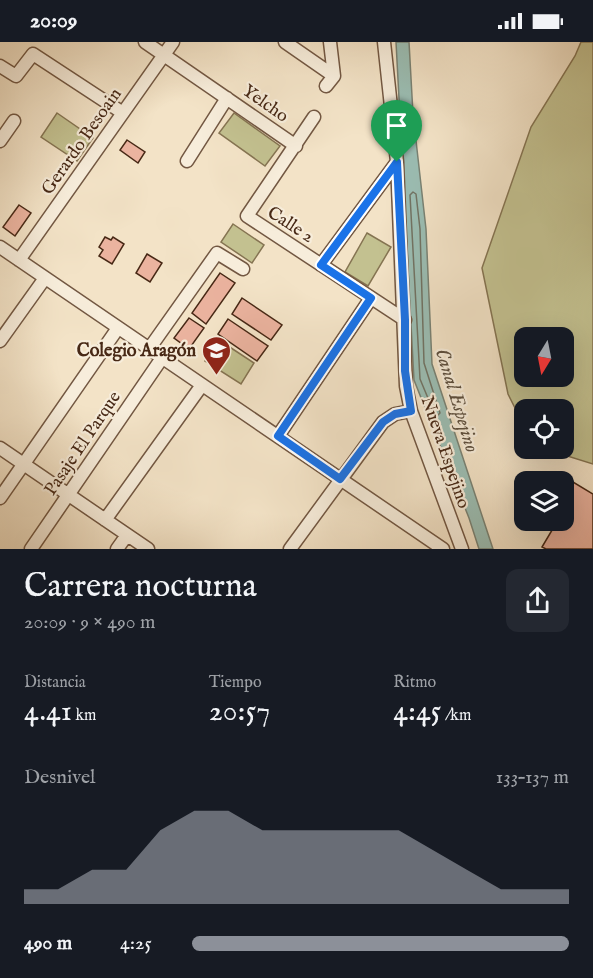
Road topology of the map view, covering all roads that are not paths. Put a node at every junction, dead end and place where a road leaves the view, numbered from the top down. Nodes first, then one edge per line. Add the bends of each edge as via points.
1 (145, 42) edge
2 (173, 42) edge
3 (285, 42) edge
4 (330, 42) edge
5 (384, 42) edge
6 (164, 55) junction
7 (0, 66) edge
8 (227, 98) junction
9 (123, 113) junction
10 (314, 117) dead end
11 (14, 121) dead end
12 (0, 141) edge
13 (296, 146) junction
14 (187, 161) dead end
15 (397, 162) junction
16 (247, 216) joint
17 (0, 247) edge
18 (19, 260) junction
19 (321, 265) junction
20 (243, 269) dead end
21 (45, 278) junction
22 (371, 298) junction
23 (405, 320) junction
24 (118, 328) junction
25 (0, 341) edge
26 (149, 349) junction
27 (162, 358) junction
28 (202, 385) junction
29 (411, 411) junction
30 (278, 436) junction
31 (0, 448) edge
32 (24, 464) junction
33 (340, 479) junction
34 (68, 495) junction
35 (0, 498) edge
36 (105, 520) junction
37 (450, 521) junction
38 (127, 535) junction
39 (31, 549) edge
40 (117, 549) edge
41 (148, 549) edge
42 (291, 549) edge
43 (443, 549) edge
44 (449, 549) edge
45 (462, 549) edge

1 - 6 street, Yelcho
2 - 6 street, Gerardo Besoain
3 - 4 street via 330,81
5 - 15 street, Nueva Espejino
6 - 8 street, Yelcho
6 - 9 street, Gerardo Besoain
7 - 9 street via 16,76 33,54
8 - 13 street, Yelcho
8 - 14 street
9 - 18 street, Gerardo Besoain
10 - 13 street
11 - 12 street
13 - 16 street, Yelcho
15 - 19 street
15 - 23 street, Nueva Espejino
16 - 19 street, Calle 2
17 - 18 street
18 - 21 street
19 - 22 street, Calle 2
20 - 26 street via 217,253
21 - 24 street
21 - 25 street
22 - 23 street, Calle 2
22 - 30 street
23 - 29 street, Nueva Espejino via 406,386
24 - 26 street
24 - 32 street
26 - 27 street
27 - 28 street
27 - 34 street, Pasaje El Parque
28 - 30 street
28 - 36 street
29 - 33 street via 395,414 383,422
29 - 37 street, Nueva Espejino
30 - 33 street
31 - 32 street
32 - 34 street
32 - 35 street
33 - 42 street
33 - 43 street
34 - 36 street
34 - 39 street, Pasaje El Parque
36 - 38 street
37 - 44 street
37 - 45 street, Nueva Espejino
38 - 40 street
38 - 41 street

